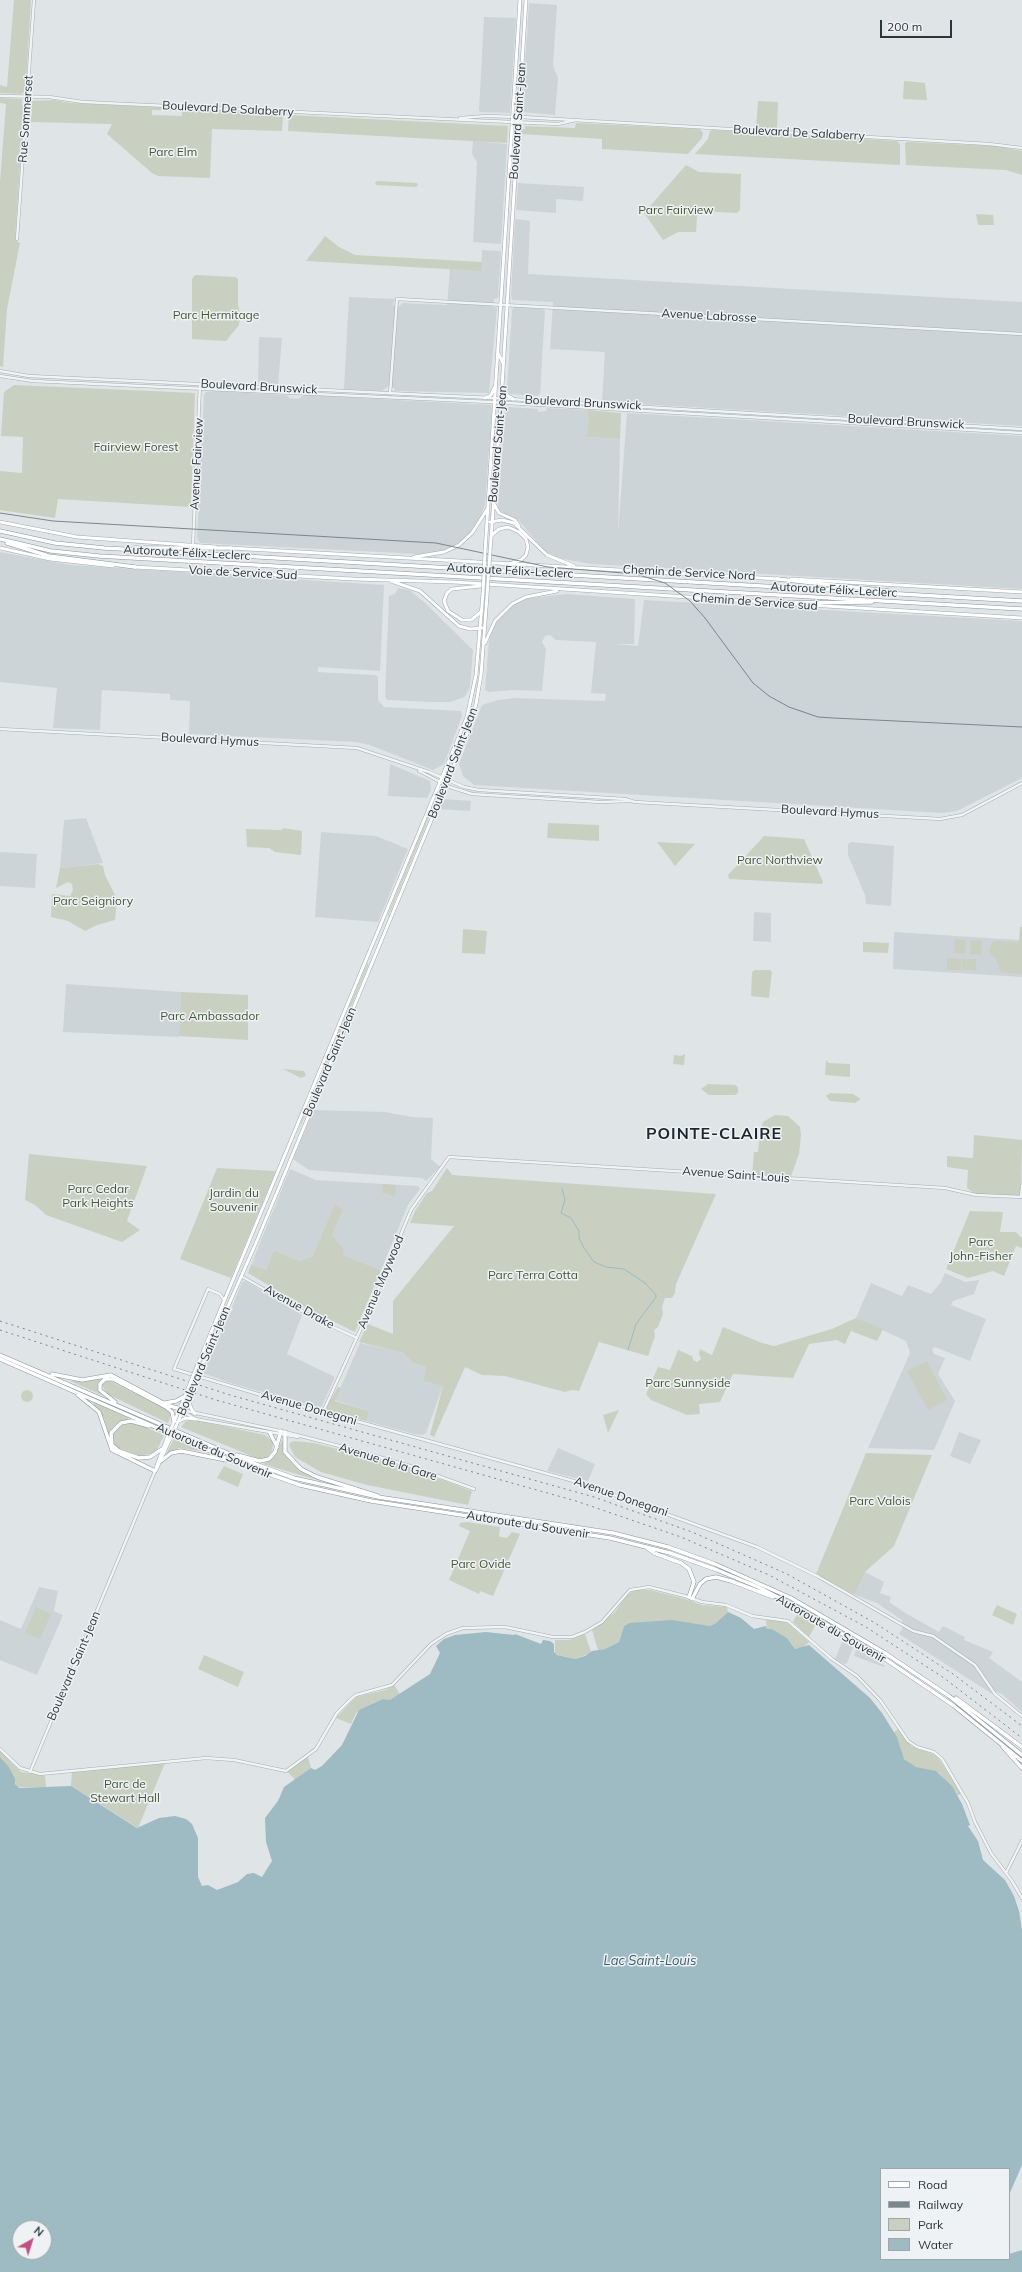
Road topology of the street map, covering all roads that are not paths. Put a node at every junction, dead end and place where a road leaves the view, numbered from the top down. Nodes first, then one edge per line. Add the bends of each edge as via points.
1 (34, 0) edge
2 (520, 0) edge
3 (526, 0) edge
4 (519, 22) junction
5 (524, 32) junction
6 (0, 96) edge
7 (28, 96) junction
8 (513, 116) junction
9 (518, 117) junction
10 (457, 119) junction
11 (576, 120) junction
12 (513, 121) junction
13 (518, 121) junction
14 (1022, 148) edge
15 (17, 239) dead end
16 (501, 304) junction
17 (507, 304) junction
18 (1022, 334) edge
19 (498, 353) junction
20 (504, 367) junction
21 (0, 371) edge
22 (0, 376) edge
23 (496, 378) junction
24 (200, 384) junction
25 (502, 387) junction
26 (200, 389) junction
27 (390, 394) junction
28 (390, 398) junction
29 (485, 398) junction
30 (495, 398) junction
31 (502, 399) junction
32 (514, 399) junction
33 (495, 403) junction
34 (501, 403) junction
35 (624, 406) junction
36 (624, 410) junction
37 (1022, 429) edge
38 (1022, 433) edge
39 (494, 504) junction
40 (488, 508) junction
41 (492, 521) junction
42 (0, 522) edge
43 (487, 523) junction
44 (520, 527) junction
45 (0, 531) edge
46 (491, 537) junction
47 (0, 540) edge
48 (193, 545) junction
49 (0, 548) edge
50 (231, 548) junction
51 (115, 549) junction
52 (408, 558) junction
53 (508, 565) junction
54 (576, 566) junction
55 (134, 567) junction
56 (777, 579) junction
57 (387, 580) junction
58 (488, 585) junction
59 (561, 590) junction
60 (1022, 592) edge
61 (914, 595) junction
62 (889, 601) junction
63 (1022, 601) edge
64 (780, 603) junction
65 (1022, 609) edge
66 (482, 611) junction
67 (1022, 618) edge
68 (485, 626) junction
69 (481, 629) junction
70 (484, 645) junction
71 (0, 729) edge
72 (416, 769) junction
73 (442, 778) junction
74 (448, 780) junction
75 (441, 782) junction
76 (1022, 783) edge
77 (446, 784) junction
78 (575, 796) junction
79 (575, 800) junction
80 (631, 801) junction
81 (449, 1157) joint
82 (1022, 1186) edge
83 (1022, 1197) edge
84 (241, 1276) junction
85 (228, 1292) junction
86 (220, 1294) junction
87 (224, 1304) junction
88 (357, 1338) junction
89 (0, 1355) edge
90 (0, 1360) edge
91 (197, 1372) junction
92 (43, 1373) junction
93 (70, 1390) junction
94 (187, 1397) junction
95 (164, 1403) junction
96 (122, 1407) junction
97 (182, 1410) junction
98 (323, 1412) junction
99 (195, 1414) junction
100 (195, 1418) junction
101 (175, 1423) junction
102 (167, 1432) junction
103 (270, 1433) junction
104 (283, 1433) junction
105 (169, 1439) junction
106 (277, 1447) junction
107 (162, 1449) junction
108 (226, 1453) junction
109 (161, 1461) junction
110 (235, 1462) junction
111 (155, 1471) junction
112 (474, 1489) dead end
113 (387, 1499) junction
114 (643, 1546) junction
115 (691, 1598) junction
116 (797, 1607) junction
117 (928, 1680) junction
118 (1022, 1716) edge
119 (994, 1738) junction
120 (1022, 1747) edge
121 (0, 1749) edge
122 (1022, 1755) edge
123 (1022, 1761) edge
124 (1022, 1768) edge
125 (30, 1772) junction
126 (1022, 1841) edge
127 (1006, 1873) junction
128 (1022, 1898) edge

1 - 7 street, Rue Sommerset
2 - 4 main road, Boulevard Saint-Jean
3 - 5 main road, Boulevard Saint-Jean
4 - 5 main road via 522,23
4 - 8 main road, Boulevard Saint-Jean
5 - 9 main road, Boulevard Saint-Jean
6 - 7 street, Boulevard De Salaberry
7 - 10 street, Boulevard De Salaberry via 79,102
7 - 15 street, Rue Sommerset
8 - 9 street, Boulevard De Salaberry
8 - 10 street, Boulevard De Salaberry
8 - 12 main road, Boulevard Saint-Jean
9 - 11 street, Boulevard De Salaberry
9 - 13 main road, Boulevard Saint-Jean
10 - 12 street, Boulevard De Salaberry
11 - 13 street, Boulevard De Salaberry via 558,124
11 - 14 street, Boulevard De Salaberry via 983,143
12 - 13 street, Boulevard De Salaberry
12 - 16 main road, Boulevard Saint-Jean
13 - 17 main road, Boulevard Saint-Jean
16 - 17 street, Avenue Labrosse
16 - 19 main road, Boulevard Saint-Jean
16 - 27 street, Avenue Labrosse via 397,299
17 - 18 street, Avenue Labrosse
17 - 20 main road, Boulevard Saint-Jean
19 - 20 main road
19 - 23 main road, Boulevard Saint-Jean
20 - 25 main road, Boulevard Saint-Jean
21 - 24 street, Boulevard Brunswick via 22,375
22 - 26 street, Boulevard Brunswick via 24,381
23 - 29 main road via 493,393
23 - 30 main road, Boulevard Saint-Jean
24 - 26 street, Avenue Fairview
24 - 27 street, Boulevard Brunswick
25 - 31 main road, Boulevard Saint-Jean
25 - 32 main road via 506,395
26 - 28 street, Boulevard Brunswick
26 - 48 street, Avenue Fairview
27 - 28 street
27 - 29 street, Boulevard Brunswick
28 - 33 street, Boulevard Brunswick
29 - 30 street, Boulevard Brunswick
30 - 31 street, Boulevard Brunswick
30 - 33 main road, Boulevard Saint-Jean
31 - 32 street, Boulevard Brunswick
31 - 34 main road, Boulevard Saint-Jean
32 - 35 street, Boulevard Brunswick
33 - 34 street, Boulevard Brunswick
33 - 40 main road, Boulevard Saint-Jean
34 - 36 street, Boulevard Brunswick
34 - 39 main road, Boulevard Saint-Jean
35 - 36 street
35 - 37 street, Boulevard Brunswick
36 - 38 street, Boulevard Brunswick
39 - 41 main road, Boulevard Saint-Jean
39 - 44 main road via 500,513 515,520
40 - 43 main road, Boulevard Saint-Jean
40 - 52 main road via 472,533 455,547 440,553
41 - 43 main road
41 - 44 main road via 505,520
41 - 46 main road, Boulevard Saint-Jean
42 - 48 main road, Chemin de Service Nord via 35,531 77,537
43 - 66 main road, Boulevard Saint-Jean, bridge
44 - 54 main road via 547,555
45 - 51 highway, Autoroute Félix-Leclerc via 55,543
46 - 53 main road via 497,530 506,527 516,530 526,540 526,555
46 - 68 main road, Boulevard Saint-Jean, bridge
47 - 55 highway via 49,556
47 - 62 highway, Autoroute Félix-Leclerc via 51,550 104,556
48 - 50 main road, Chemin de Service Nord
49 - 55 main road, Voie de Service Sud via 62,561
50 - 51 highway
50 - 52 main road, Chemin de Service Nord
51 - 61 highway, Autoroute Félix-Leclerc
52 - 53 main road, Chemin de Service Nord
53 - 54 main road, Chemin de Service Nord
54 - 56 main road, Chemin de Service Nord
55 - 57 main road, Voie de Service Sud
56 - 60 main road, Chemin de Service Nord
56 - 61 highway via 856,586
57 - 58 main road, Voie de Service Sud
57 - 69 main road via 420,591 459,626
58 - 59 main road, Chemin de Service sud
58 - 66 main road via 454,588 444,599 448,612 462,620 471,620
59 - 64 main road, Chemin de Service sud
59 - 70 main road via 526,597 512,604 495,621
61 - 63 highway, Autoroute Félix-Leclerc
62 - 64 highway
62 - 65 highway, Autoroute Félix-Leclerc
64 - 67 main road, Chemin de Service sud
66 - 69 main road, Boulevard Saint-Jean
68 - 69 main road
68 - 70 main road, Boulevard Saint-Jean
69 - 73 main road, Boulevard Saint-Jean via 470,709
70 - 74 main road, Boulevard Saint-Jean via 475,710
71 - 72 street, Boulevard Hymus via 357,748
72 - 73 street, Boulevard Hymus
72 - 75 street, Boulevard Hymus
73 - 74 street, Boulevard Hymus
73 - 75 main road, Boulevard Saint-Jean
74 - 77 main road, Boulevard Saint-Jean
74 - 78 street, Boulevard Hymus via 475,790
75 - 77 street, Boulevard Hymus
75 - 85 main road, Boulevard Saint-Jean
76 - 80 street, Boulevard Hymus via 965,814 944,819
77 - 79 street, Boulevard Hymus via 464,792 478,794
77 - 84 main road, Boulevard Saint-Jean
78 - 79 street
78 - 80 street, Boulevard Hymus
79 - 80 street, Boulevard Hymus via 625,803
81 - 83 street, Avenue Saint-Louis via 946,1188 976,1195
81 - 88 street, Avenue Maywood via 412,1209
82 - 83 street
84 - 88 street, Avenue Drake via 319,1320
84 - 91 main road, Boulevard Saint-Jean
85 - 86 street
85 - 87 main road, Boulevard Saint-Jean
86 - 87 street
86 - 98 street, Avenue Donegani via 208,1289 174,1369
87 - 91 main road, Boulevard Saint-Jean
88 - 98 street, Avenue Maywood
89 - 92 highway, Autoroute du Souvenir
90 - 93 highway, Autoroute du Souvenir
91 - 94 main road, Boulevard Saint-Jean, bridge
92 - 95 highway via 82,1380 111,1375
92 - 96 highway, Autoroute du Souvenir
93 - 102 highway, Autoroute du Souvenir
93 - 111 highway via 99,1412 112,1450
94 - 95 highway
94 - 97 main road, Boulevard Saint-Jean
94 - 99 main road
95 - 97 highway
96 - 101 highway via 101,1391 100,1385 104,1379 114,1379 166,1407 172,1412
96 - 108 highway, Autoroute du Souvenir
97 - 99 street, Avenue de la Gare
97 - 100 street, Avenue de la Gare
97 - 101 main road, Boulevard Saint-Jean
98 - 118 street, Avenue Donegani via 581,1483 760,1548 819,1577 915,1632 934,1637 975,1665 995,1694
99 - 104 street, Avenue de la Gare
100 - 101 main road via 186,1418
100 - 103 street, Avenue de la Gare
101 - 105 main road, Boulevard Saint-Jean, bridge
102 - 107 highway via 129,1421 119,1424 111,1433 111,1441 115,1448 134,1458 148,1458
102 - 110 highway, Autoroute du Souvenir
103 - 104 street, Avenue de la Gare
103 - 106 highway
104 - 106 highway
104 - 112 street, Avenue de la Gare via 397,1462
104 - 113 highway via 286,1454 306,1472
105 - 107 main road, Boulevard Saint-Jean
105 - 109 main road, Boulevard Saint-Jean
106 - 108 highway via 273,1456 262,1461
107 - 111 main road, Boulevard Saint-Jean
108 - 113 highway, Autoroute du Souvenir via 307,1482
109 - 110 highway via 171,1453 182,1450
109 - 111 main road, Boulevard Saint-Jean
110 - 114 highway, Autoroute du Souvenir via 300,1485 352,1497 591,1534
111 - 125 street, Boulevard Saint-Jean
113 - 117 highway, Autoroute du Souvenir via 596,1530 686,1553 736,1572 791,1598
114 - 115 highway via 689,1569 694,1582
114 - 116 highway, Autoroute du Souvenir via 730,1575
115 - 116 highway via 702,1582 718,1577
115 - 125 street via 647,1587 633,1589 597,1626 567,1638 505,1627 463,1628 448,1633 431,1644 392,1684 352,1698 337,1712 316,1749 286,1771 234,1760 206,1758 47,1774
115 - 127 street via 726,1605 752,1616 778,1618 790,1622 832,1659 857,1676 881,1702 908,1741 934,1752 941,1758 968,1803 988,1847
116 - 119 highway, Autoroute du Souvenir via 912,1677
117 - 120 highway via 971,1708
117 - 122 highway, Autoroute du Souvenir
119 - 123 highway, Autoroute du Souvenir
119 - 124 highway
121 - 125 street via 19,1767
126 - 127 street
127 - 128 street

